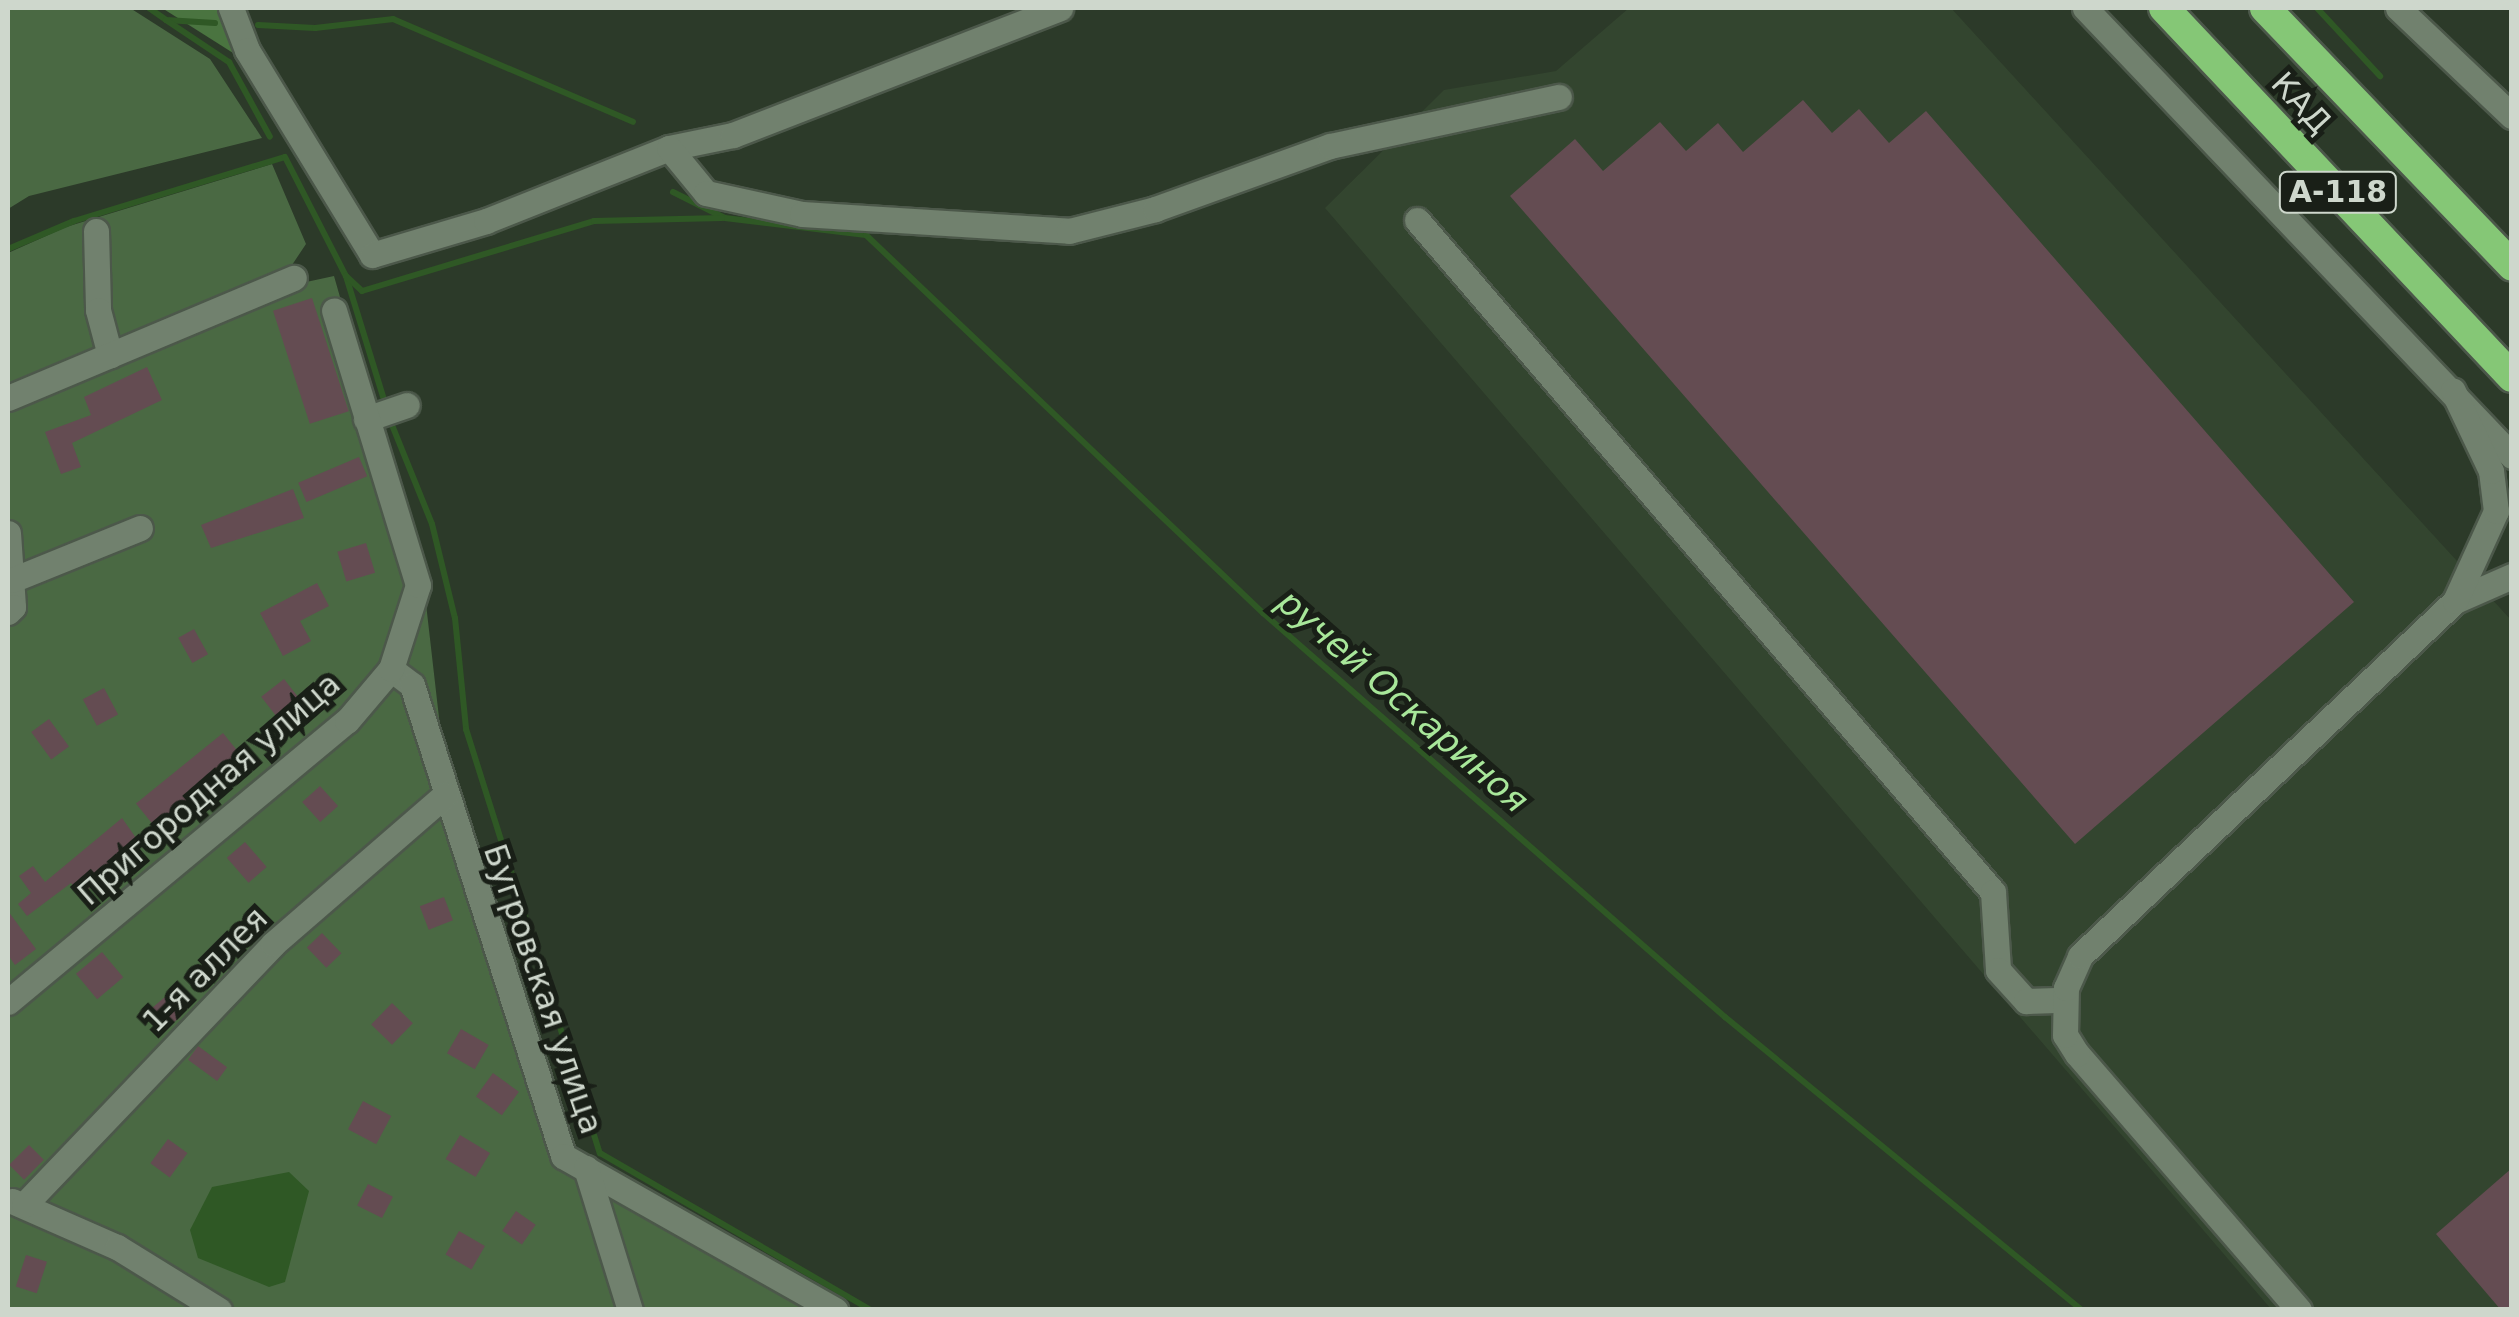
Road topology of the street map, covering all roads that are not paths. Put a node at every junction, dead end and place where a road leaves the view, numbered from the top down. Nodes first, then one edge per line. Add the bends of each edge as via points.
1 (231, 8) edge
2 (1060, 8) edge
3 (2086, 8) edge
4 (2164, 8) edge
5 (2266, 8) edge
6 (2398, 8) edge
7 (1559, 97) dead end
8 (2512, 116) edge
9 (669, 148) junction
10 (1417, 220) dead end
11 (96, 231) dead end
12 (2512, 266) edge
13 (294, 278) dead end
14 (334, 311) dead end
15 (110, 355) junction
16 (2512, 377) edge
17 (2453, 392) junction
18 (8, 398) edge
19 (407, 405) dead end
20 (366, 419) junction
21 (2512, 456) edge
22 (140, 528) dead end
23 (8, 533) edge
24 (2512, 576) edge
25 (12, 580) junction
26 (2455, 601) junction
27 (8, 612) edge
28 (391, 669) junction
29 (446, 795) junction
30 (2064, 1000) junction
31 (8, 1002) edge
32 (586, 1168) junction
33 (16, 1202) edge
34 (219, 1310) edge
35 (630, 1310) edge
36 (836, 1310) edge
37 (2300, 1310) edge

1 - 9 street via 247,50 372,255 486,221
2 - 9 street via 732,135
3 - 17 street
4 - 16 highway, КАД / А-118
5 - 12 highway, КАД / А-118
6 - 8 street
7 - 9 street via 1330,146 1155,209 1068,231 802,214 706,193
10 - 30 street via 1993,892 1998,970 2026,1001
11 - 15 street via 98,310
13 - 15 street
14 - 20 street, Пригородная улица
15 - 18 street
17 - 21 street
17 - 26 street via 2491,471 2496,511
19 - 20 street
20 - 28 street, Пригородная улица via 418,585
22 - 25 street
23 - 25 street
24 - 26 street
25 - 27 street
26 - 30 street via 2080,956
28 - 29 street, Бугровская улица via 412,685
28 - 31 street, Пригородная улица via 347,720
29 - 32 street, Бугровская улица via 553,1134 563,1156
29 - 33 street, 1-я аллея via 273,944
30 - 37 street via 2064,1035 2077,1054
32 - 35 street
32 - 36 street, Бугровская улица
33 - 34 street via 116,1247

